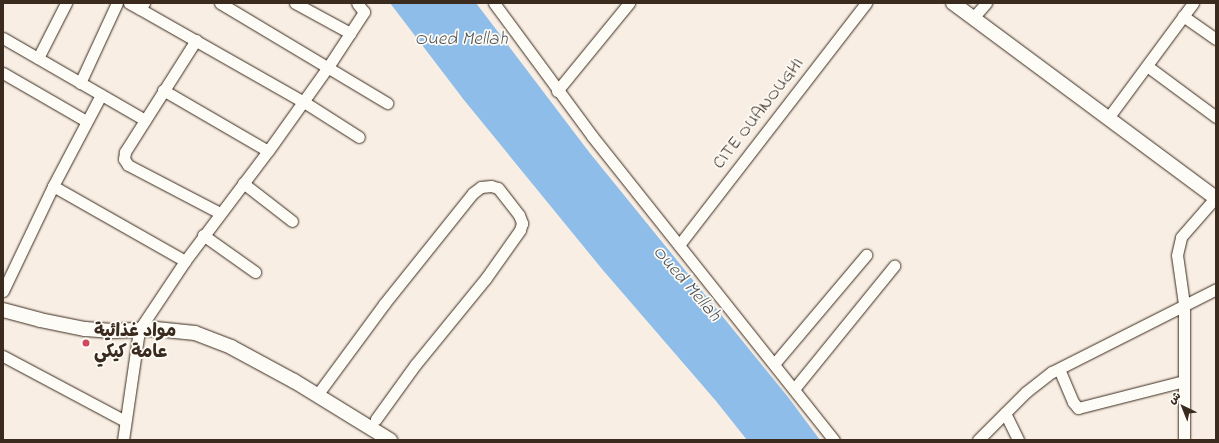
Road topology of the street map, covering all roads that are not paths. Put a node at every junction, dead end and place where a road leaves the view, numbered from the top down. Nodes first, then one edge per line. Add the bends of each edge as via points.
1 (66, 3) edge
2 (117, 3) edge
3 (129, 3) edge
4 (220, 3) edge
5 (295, 3) edge
6 (494, 3) edge
7 (629, 3) edge
8 (866, 3) edge
9 (953, 3) edge
10 (986, 3) edge
11 (1194, 3) edge
12 (142, 6) edge
13 (362, 8) edge
14 (1184, 16) junction
15 (973, 18) junction
16 (350, 33) junction
17 (3, 38) edge
18 (1216, 39) edge
19 (196, 40) junction
20 (38, 58) junction
21 (1147, 66) junction
22 (328, 67) junction
23 (3, 72) edge
24 (80, 82) junction
25 (163, 90) junction
26 (557, 91) junction
27 (101, 95) junction
28 (304, 102) junction
29 (388, 103) dead end
30 (1216, 117) edge
31 (1108, 118) junction
32 (145, 120) junction
33 (86, 121) junction
34 (359, 137) dead end
35 (268, 151) junction
36 (243, 183) junction
37 (53, 186) junction
38 (1216, 198) edge
39 (220, 213) junction
40 (292, 221) dead end
41 (203, 235) junction
42 (679, 245) junction
43 (866, 255) dead end
44 (185, 261) junction
45 (894, 266) dead end
46 (255, 272) dead end
47 (1216, 289) edge
48 (3, 292) edge
49 (3, 304) edge
50 (1184, 304) junction
51 (3, 310) edge
52 (139, 330) junction
53 (3, 356) edge
54 (774, 364) junction
55 (1059, 369) junction
56 (1184, 381) junction
57 (794, 389) junction
58 (317, 395) junction
59 (1005, 413) junction
60 (376, 419) dead end
61 (126, 421) junction
62 (123, 440) edge
63 (390, 440) edge
64 (834, 440) edge
65 (978, 440) edge
66 (1018, 440) edge
67 (1184, 440) edge

1 - 20 street
2 - 24 street
3 - 12 street
4 - 22 street
5 - 16 street
6 - 26 street
7 - 26 street
8 - 42 street, CITE OUANOUGHI
9 - 15 street
10 - 15 street
11 - 14 street
12 - 19 street
13 - 16 street
14 - 18 street
14 - 21 street
15 - 31 street
16 - 22 street
17 - 20 street
19 - 25 street
19 - 28 street
20 - 24 street
21 - 30 street
21 - 31 street
22 - 28 street
22 - 29 street
23 - 33 street
24 - 27 street
25 - 32 street
25 - 35 street
26 - 42 street
27 - 32 street
27 - 33 street
28 - 34 street
28 - 35 street
31 - 38 street
32 - 39 street via 125,152 124,159 128,165
33 - 37 street
35 - 36 street
36 - 39 street
36 - 40 street
37 - 44 street
37 - 48 street
38 - 50 street via 1187,228 1178,246
39 - 41 street
41 - 44 street
41 - 46 street
42 - 54 street
43 - 54 street
44 - 52 street
45 - 57 street
47 - 50 street
49 - 51 street
50 - 55 street
50 - 56 street
51 - 52 street via 85,329
52 - 58 street via 196,333 231,347
52 - 61 street
53 - 61 street
54 - 57 street
55 - 56 street via 1078,408
55 - 59 street via 1034,385
56 - 67 street
57 - 64 street
58 - 60 street via 384,304 472,193 481,187 498,188 520,215 520,230 486,278 415,365
58 - 63 street
59 - 65 street
59 - 66 street
61 - 62 street

